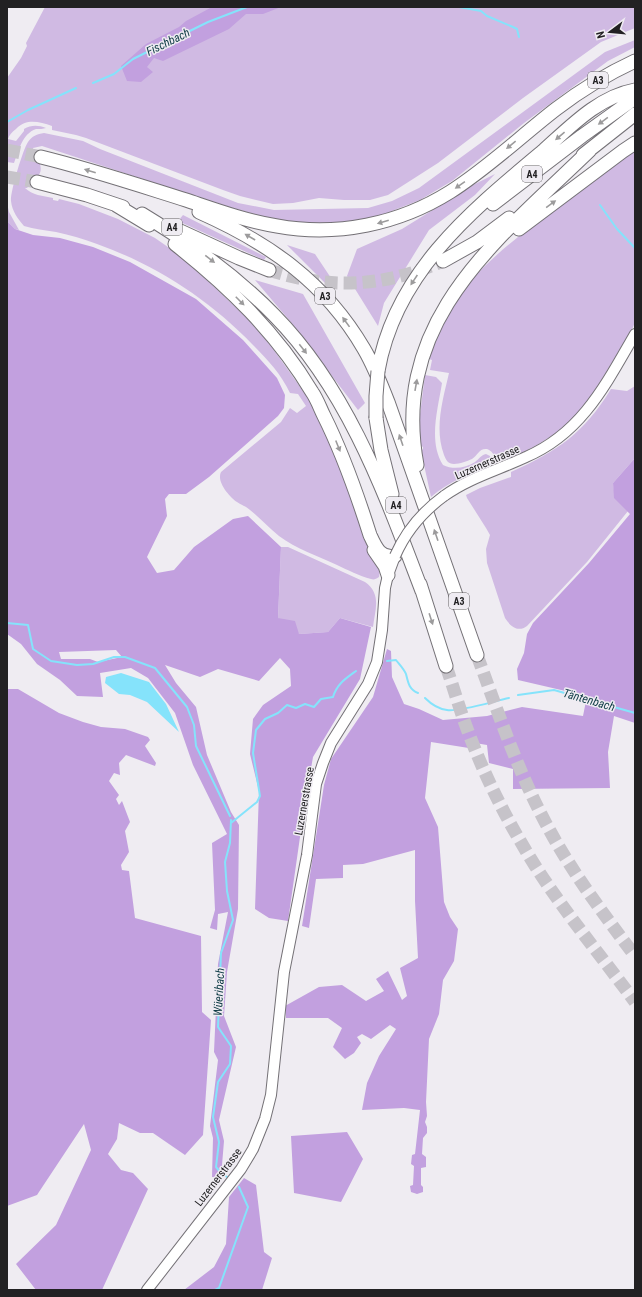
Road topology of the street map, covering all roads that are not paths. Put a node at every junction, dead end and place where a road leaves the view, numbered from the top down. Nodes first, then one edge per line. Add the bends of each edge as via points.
1 (635, 61) edge
2 (635, 90) edge
3 (635, 98) edge
4 (635, 114) edge
5 (635, 143) edge
6 (590, 150) junction
7 (41, 157) tunnel mouth
8 (37, 182) tunnel mouth
9 (127, 182) junction
10 (116, 205) junction
11 (142, 214) junction
12 (438, 258) junction
13 (269, 270) tunnel mouth
14 (459, 285) junction
15 (635, 334) edge
16 (424, 502) junction
17 (370, 535) junction
18 (395, 556) junction
19 (388, 575) junction
20 (422, 591) junction
21 (477, 655) tunnel mouth
22 (446, 666) tunnel mouth
23 (147, 1290) edge

1 -> 9 highway, A3 via 575,95 468,180 446,194 420,208 370,225 327,230 277,226 228,214
2 -> 12 highway via 610,98 590,111 484,201 463,221
3 -> 12 highway, A4 via 469,223
4 - 6 highway, A4
14 -> 5 highway via 530,220
6 - 12 highway, A4 via 486,236 467,249
6 - 14 highway, A4 via 500,237
9 -> 7 highway, A3
8 - 10 highway
16 -> 9 highway, A3 via 374,369 352,330 329,299 284,259 260,244 210,217
10 - 11 highway
10 -> 17 highway via 157,230 216,278 243,303 294,364 313,393 339,447
11 - 13 highway, A4
11 -> 20 highway via 198,251 240,284 274,315 312,361 367,453
12 -> 20 highway, A4, bridge via 416,277 398,308 386,336 376,396 376,418 386,472
16 -> 14 highway, A4 via 413,440 416,384 432,331
15 - 18 main road, Luzernerstrasse, bridge via 592,404 561,437 545,448 471,480 444,496 414,524
21 -> 16 highway, A3
17 - 18 highway via 381,554
17 - 19 highway via 373,549
18 - 19 main road, Luzernerstrasse
19 - 23 main road, Luzernerstrasse via 377,662 368,684 331,743 316,784 307,855 284,972 271,1095 265,1119 253,1149 241,1169
20 -> 22 highway

